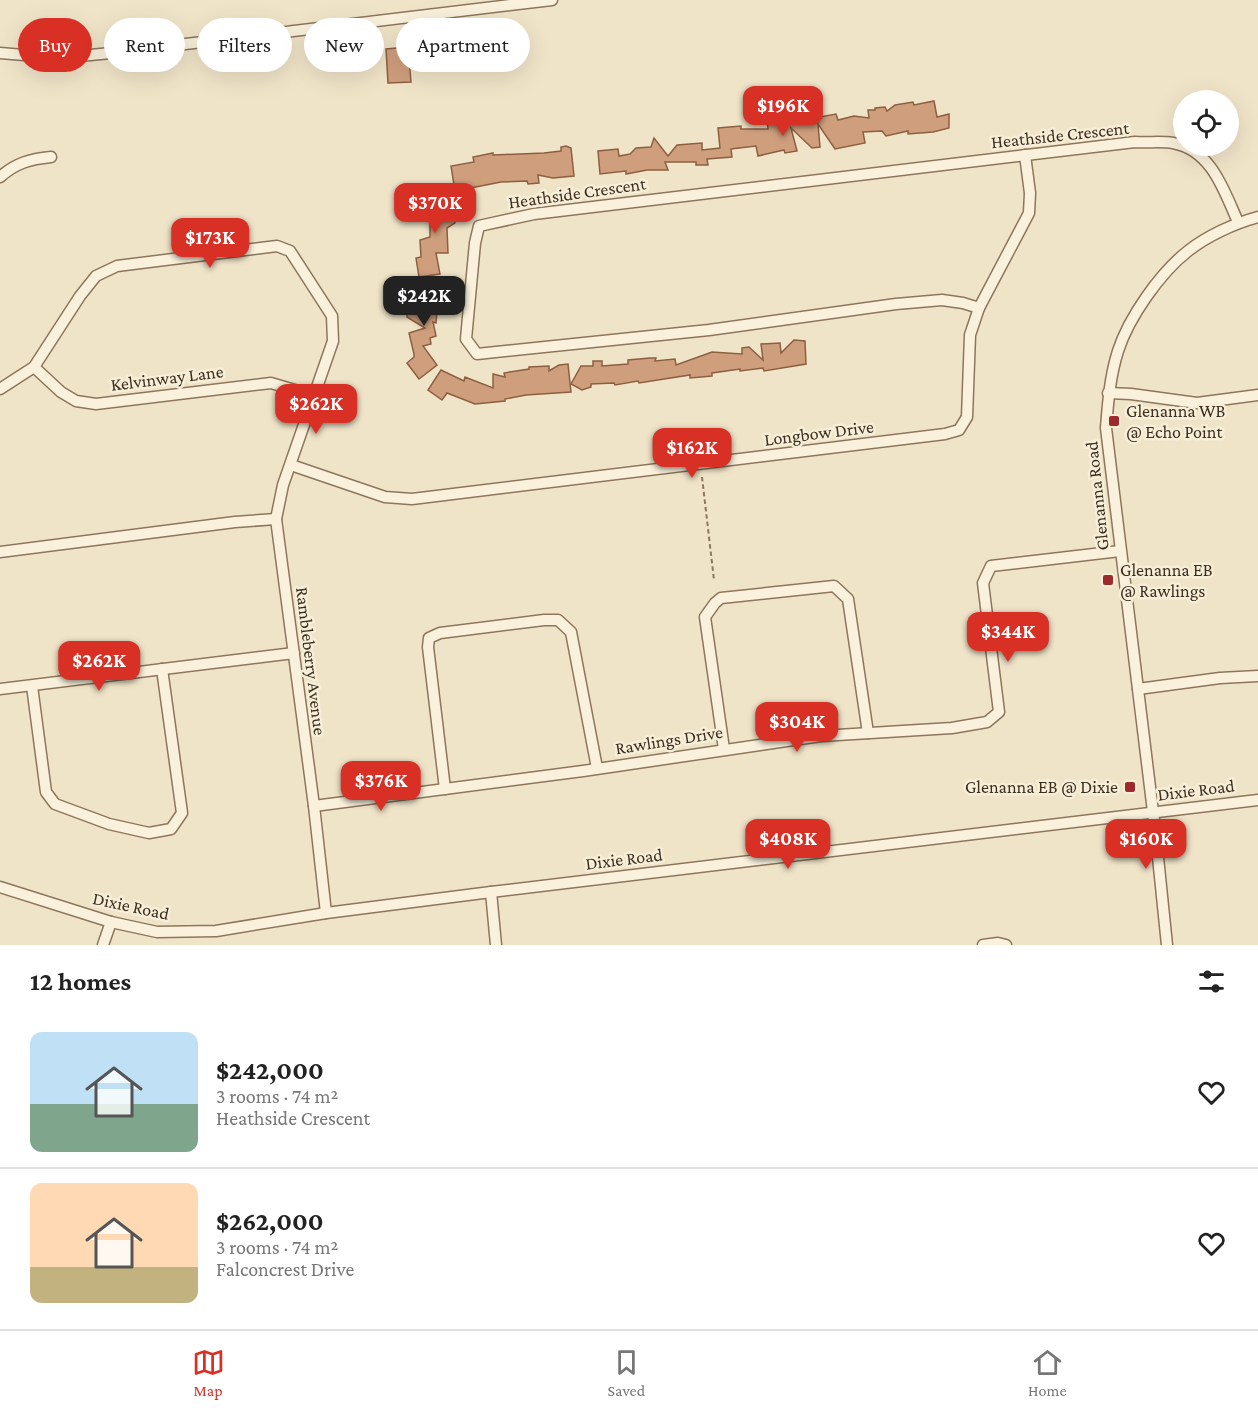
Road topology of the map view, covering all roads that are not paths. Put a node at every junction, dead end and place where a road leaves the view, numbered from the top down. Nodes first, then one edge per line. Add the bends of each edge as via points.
1 (552, 0) edge
2 (0, 53) edge
3 (1025, 155) junction
4 (51, 156) dead end
5 (0, 177) edge
6 (1258, 217) edge
7 (1238, 222) junction
8 (980, 308) junction
9 (34, 367) junction
10 (0, 389) edge
11 (1108, 393) junction
12 (1258, 395) edge
13 (315, 396) junction
14 (291, 465) junction
15 (276, 519) junction
16 (1120, 551) junction
17 (0, 552) edge
18 (294, 653) junction
19 (162, 669) junction
20 (1258, 676) edge
21 (32, 686) junction
22 (1138, 688) junction
23 (0, 689) edge
24 (868, 733) junction
25 (724, 748) junction
26 (597, 768) junction
27 (445, 789) junction
28 (1258, 800) edge
29 (314, 806) junction
30 (1153, 812) junction
31 (0, 887) edge
32 (491, 892) junction
33 (326, 913) junction
34 (111, 922) junction
35 (103, 945) edge
36 (496, 945) edge
37 (983, 945) edge
38 (1006, 945) edge
39 (1167, 945) edge

1 - 2 street via 111,54 59,58
3 - 7 street, Heathside Crescent via 1135,142 1184,146 1204,159 1216,174
3 - 8 street, Longbow Drive via 1029,213
3 - 8 street, Heathside Crescent via 534,214 479,226 466,339 477,354 709,330 896,304 942,300
4 - 5 street via 22,161
6 - 7 street, Glenanna Road
7 - 11 street, Glenanna Road via 1189,250 1163,275 1132,320 1118,351
8 - 14 street, Longbow Drive via 970,335 967,417 959,430 945,434 412,499 385,497
9 - 10 street, Rambleberry Avenue
9 - 13 street, Kelvinway Lane via 76,401 96,404 271,383
9 - 13 street, Rambleberry Avenue via 96,276 117,266 277,246 290,251 332,316 333,341
11 - 12 street via 1197,403
11 - 16 street, Glenanna Road via 1106,428
13 - 14 street, Rambleberry Avenue
14 - 15 street, Rambleberry Avenue
15 - 17 street
15 - 18 street, Rambleberry Avenue
16 - 22 street, Glenanna Road
16 - 24 street, Rawlings Drive via 991,566 983,583 999,712 987,722 964,726
18 - 19 street
18 - 29 street, Rambleberry Avenue
19 - 21 street
19 - 21 street via 182,813 171,829 149,832 109,824 55,804 46,792
20 - 22 street
21 - 23 street
22 - 30 street, Glenanna Road
24 - 25 street, Rawlings Drive
24 - 25 street via 849,599 834,586 721,598 705,617
25 - 26 street, Rawlings Drive
26 - 27 street, Rawlings Drive
26 - 27 street via 571,632 558,620 440,633 429,638 428,647
27 - 29 street, Rawlings Drive
28 - 30 street, Dixie Road
29 - 33 street, Rambleberry Avenue
30 - 32 street, Dixie Road
30 - 39 street, Glenanna Road
31 - 34 street, Dixie Road
32 - 33 street, Dixie Road
32 - 36 street
33 - 34 street, Dixie Road via 216,931 157,932
34 - 35 street
37 - 38 street

